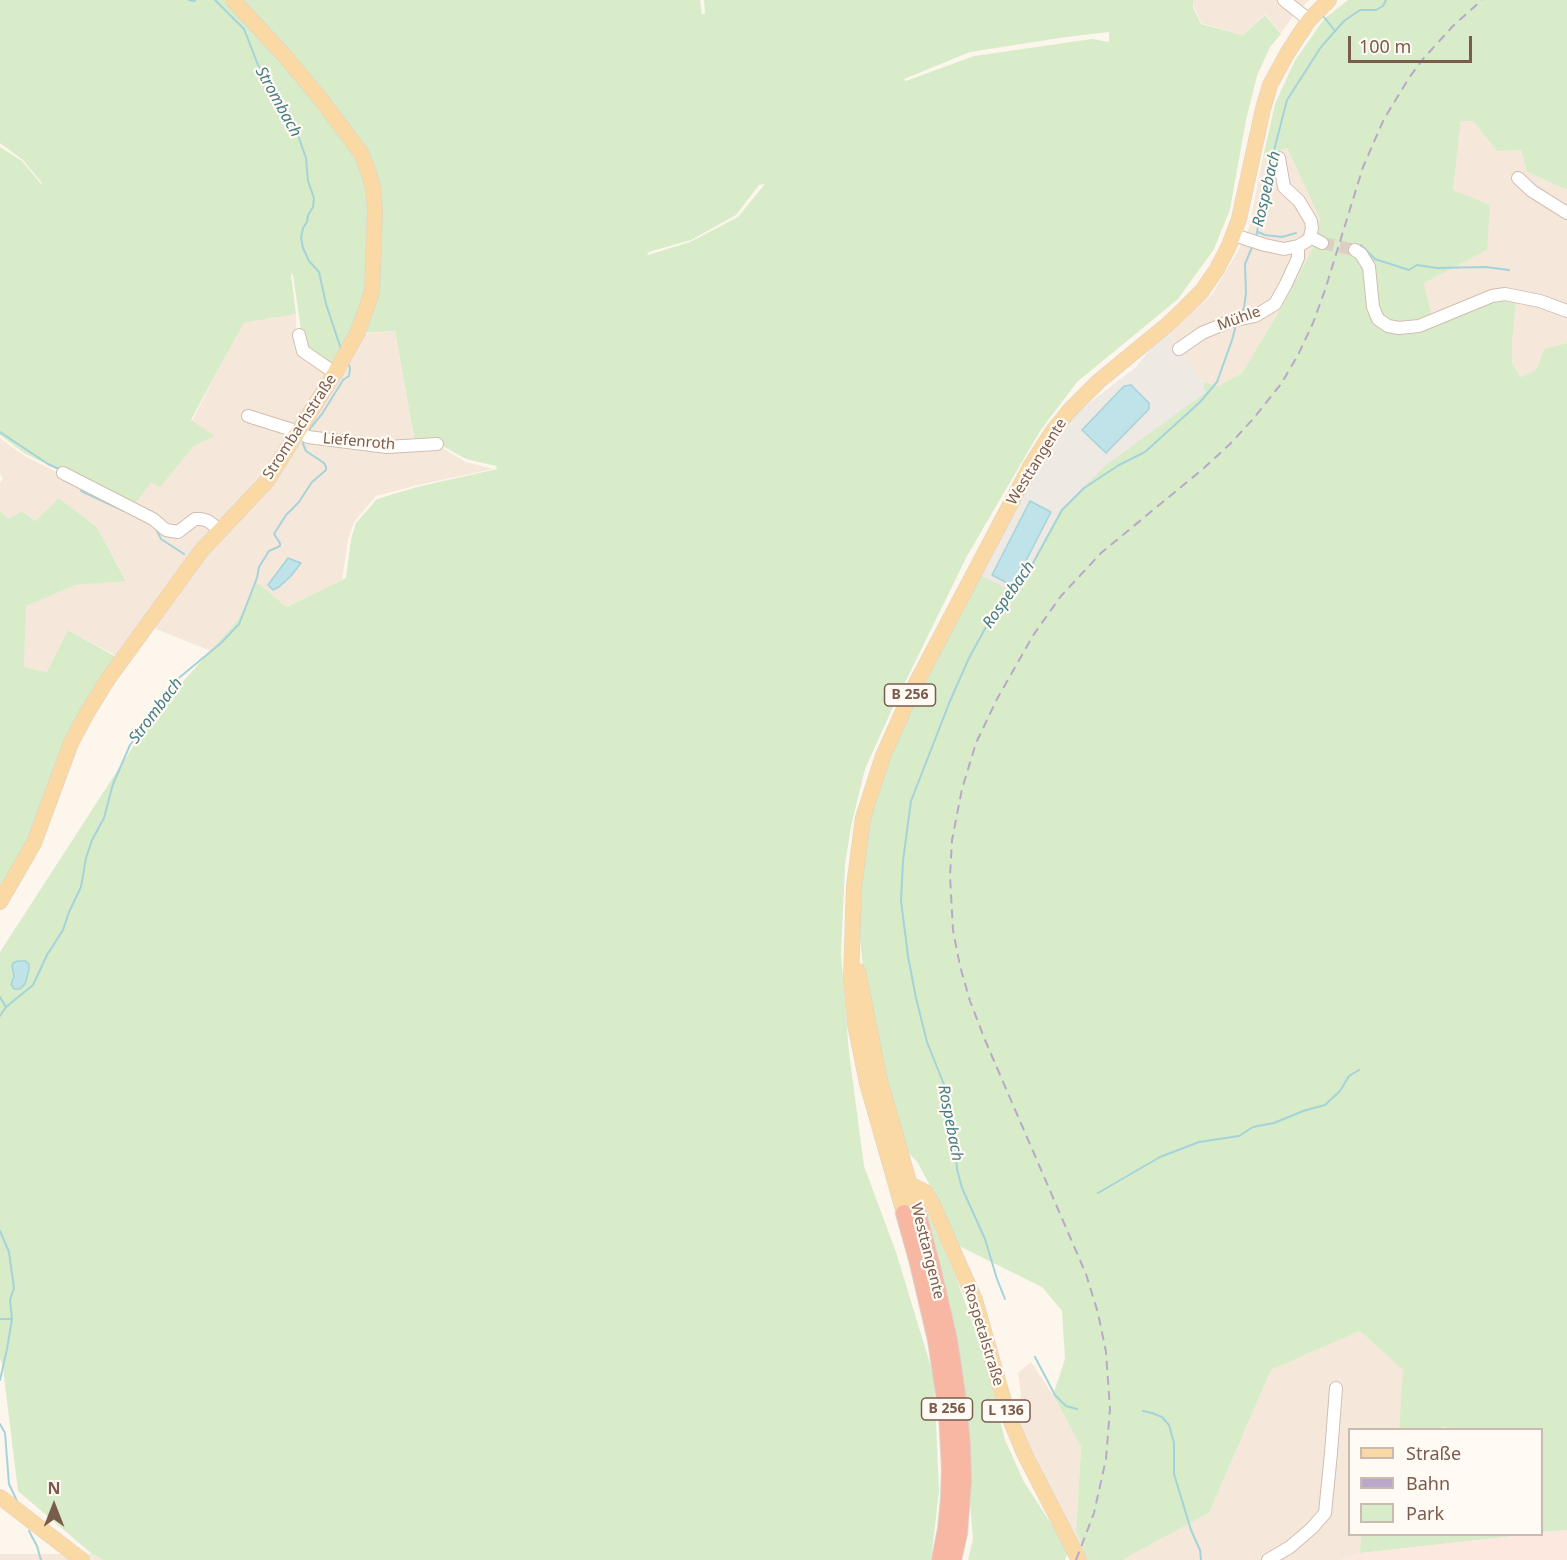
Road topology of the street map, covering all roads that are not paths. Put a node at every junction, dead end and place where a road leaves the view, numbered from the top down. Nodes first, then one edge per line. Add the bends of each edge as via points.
1 (233, 0) edge
2 (1284, 0) edge
3 (1329, 0) edge
4 (1309, 20) junction
5 (1279, 158) dead end
6 (1518, 178) dead end
7 (1567, 213) edge
8 (1241, 237) junction
9 (1310, 237) junction
10 (1322, 243) tunnel mouth
11 (1298, 246) junction
12 (1356, 250) dead end
13 (1567, 311) edge
14 (299, 335) dead end
15 (1179, 349) dead end
16 (335, 373) junction
17 (248, 416) dead end
18 (299, 432) junction
19 (437, 444) dead end
20 (63, 473) dead end
21 (220, 530) junction
22 (0, 902) edge
23 (853, 946) junction
24 (890, 1168) junction
25 (909, 1185) junction
26 (918, 1209) junction
27 (1336, 1388) dead end
28 (0, 1497) edge
29 (82, 1560) edge
30 (940, 1560) edge
31 (953, 1560) edge
32 (1079, 1560) edge
33 (1268, 1560) edge

1 - 16 main road, Strombachstraße via 344,129 361,153 373,187 372,292 358,332
2 - 4 street
3 - 4 main road, Westtangente / B 256
4 - 8 main road, Westtangente / B 256 via 1270,85 1244,201
5 - 9 street via 1284,187 1299,201 1311,221
6 - 7 street
8 - 11 street via 1284,249
8 - 23 main road, Westtangente / B 256 via 1202,291 1069,411 1031,465 912,691 884,756 863,818 854,887
9 - 10 street
9 - 11 street
11 - 15 street, Mühle via 1298,258 1275,304 1255,316 1202,333
12 - 13 street via 1370,267 1373,307 1378,319 1388,326 1419,326 1505,294
14 - 16 street via 303,351
16 - 18 main road, Strombachstraße
17 - 18 street, Liefenroth
18 - 19 street, Liefenroth via 387,447
18 - 21 main road, Strombachstraße via 267,481
20 - 21 street via 153,519 166,530 178,532 201,519
21 - 22 main road, Strombachstraße via 176,583 87,713 71,743 34,843
23 - 24 main road, Westtangente / B 256 via 855,1024
23 - 25 main road, Westtangente / B 256 via 880,1081
24 - 25 main road
24 - 26 main road, Westtangente / B 256
25 - 26 main road, Westtangente / B 256
26 - 30 highway, Westtangente / B 256 via 917,1259 936,1340 947,1412 949,1500
26 - 31 highway, Westtangente / B 256 via 949,1340 959,1412 963,1481
26 - 32 main road, Rospetalstraße / L 136 via 975,1300 1006,1412
27 - 33 street via 1325,1513 1290,1547
28 - 29 main road

